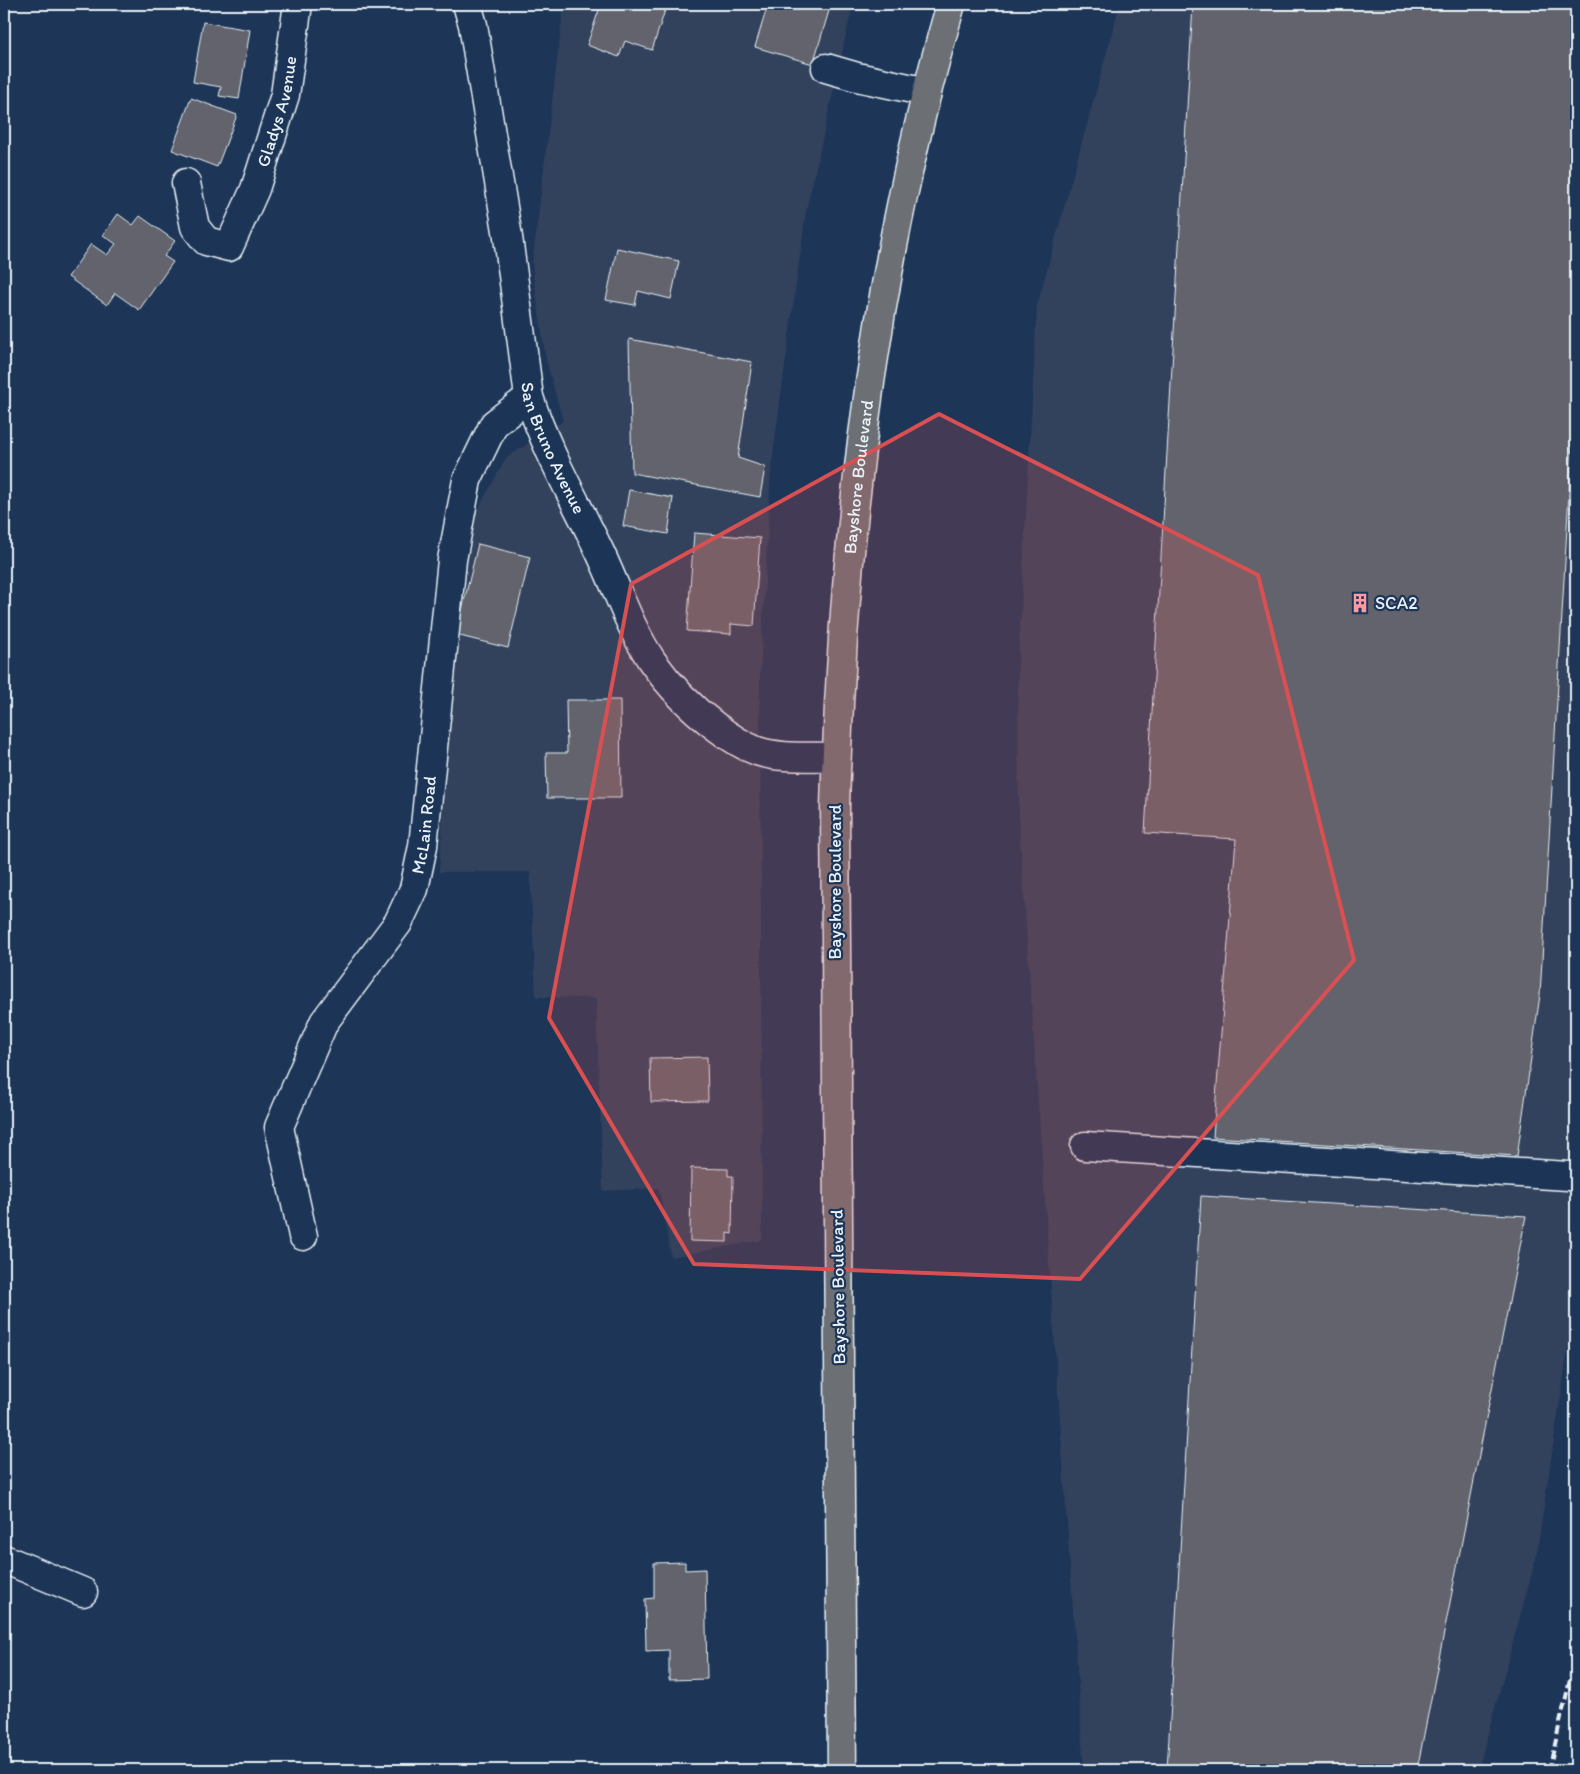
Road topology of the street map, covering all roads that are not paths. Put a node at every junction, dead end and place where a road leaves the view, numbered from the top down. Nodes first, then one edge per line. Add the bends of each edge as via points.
1 (298, 4) edge
2 (468, 4) edge
3 (951, 4) edge
4 (826, 68) dead end
5 (927, 92) junction
6 (186, 183) dead end
7 (528, 397) junction
8 (836, 757) junction
9 (1085, 1146) dead end
10 (1568, 1176) dead end
11 (303, 1236) dead end
12 (4, 1559) edge
13 (83, 1592) dead end
14 (842, 1770) edge

1 - 6 street, Gladys Avenue via 285,95 255,188 229,247 206,241 195,227
2 - 7 street, San Bruno Avenue via 508,237
3 - 5 main road, Bayshore Boulevard
4 - 5 street
5 - 8 main road, Bayshore Boulevard via 896,230 871,371 847,581
7 - 8 street, San Bruno Avenue via 546,444 634,628 652,660 673,687 702,716 736,741 758,751 773,755
7 - 11 street, McLain Road via 494,424 467,480 452,560 423,846 414,889 398,922 324,1022 279,1127
8 - 14 main road, Bayshore Boulevard
9 - 10 street
12 - 13 street

